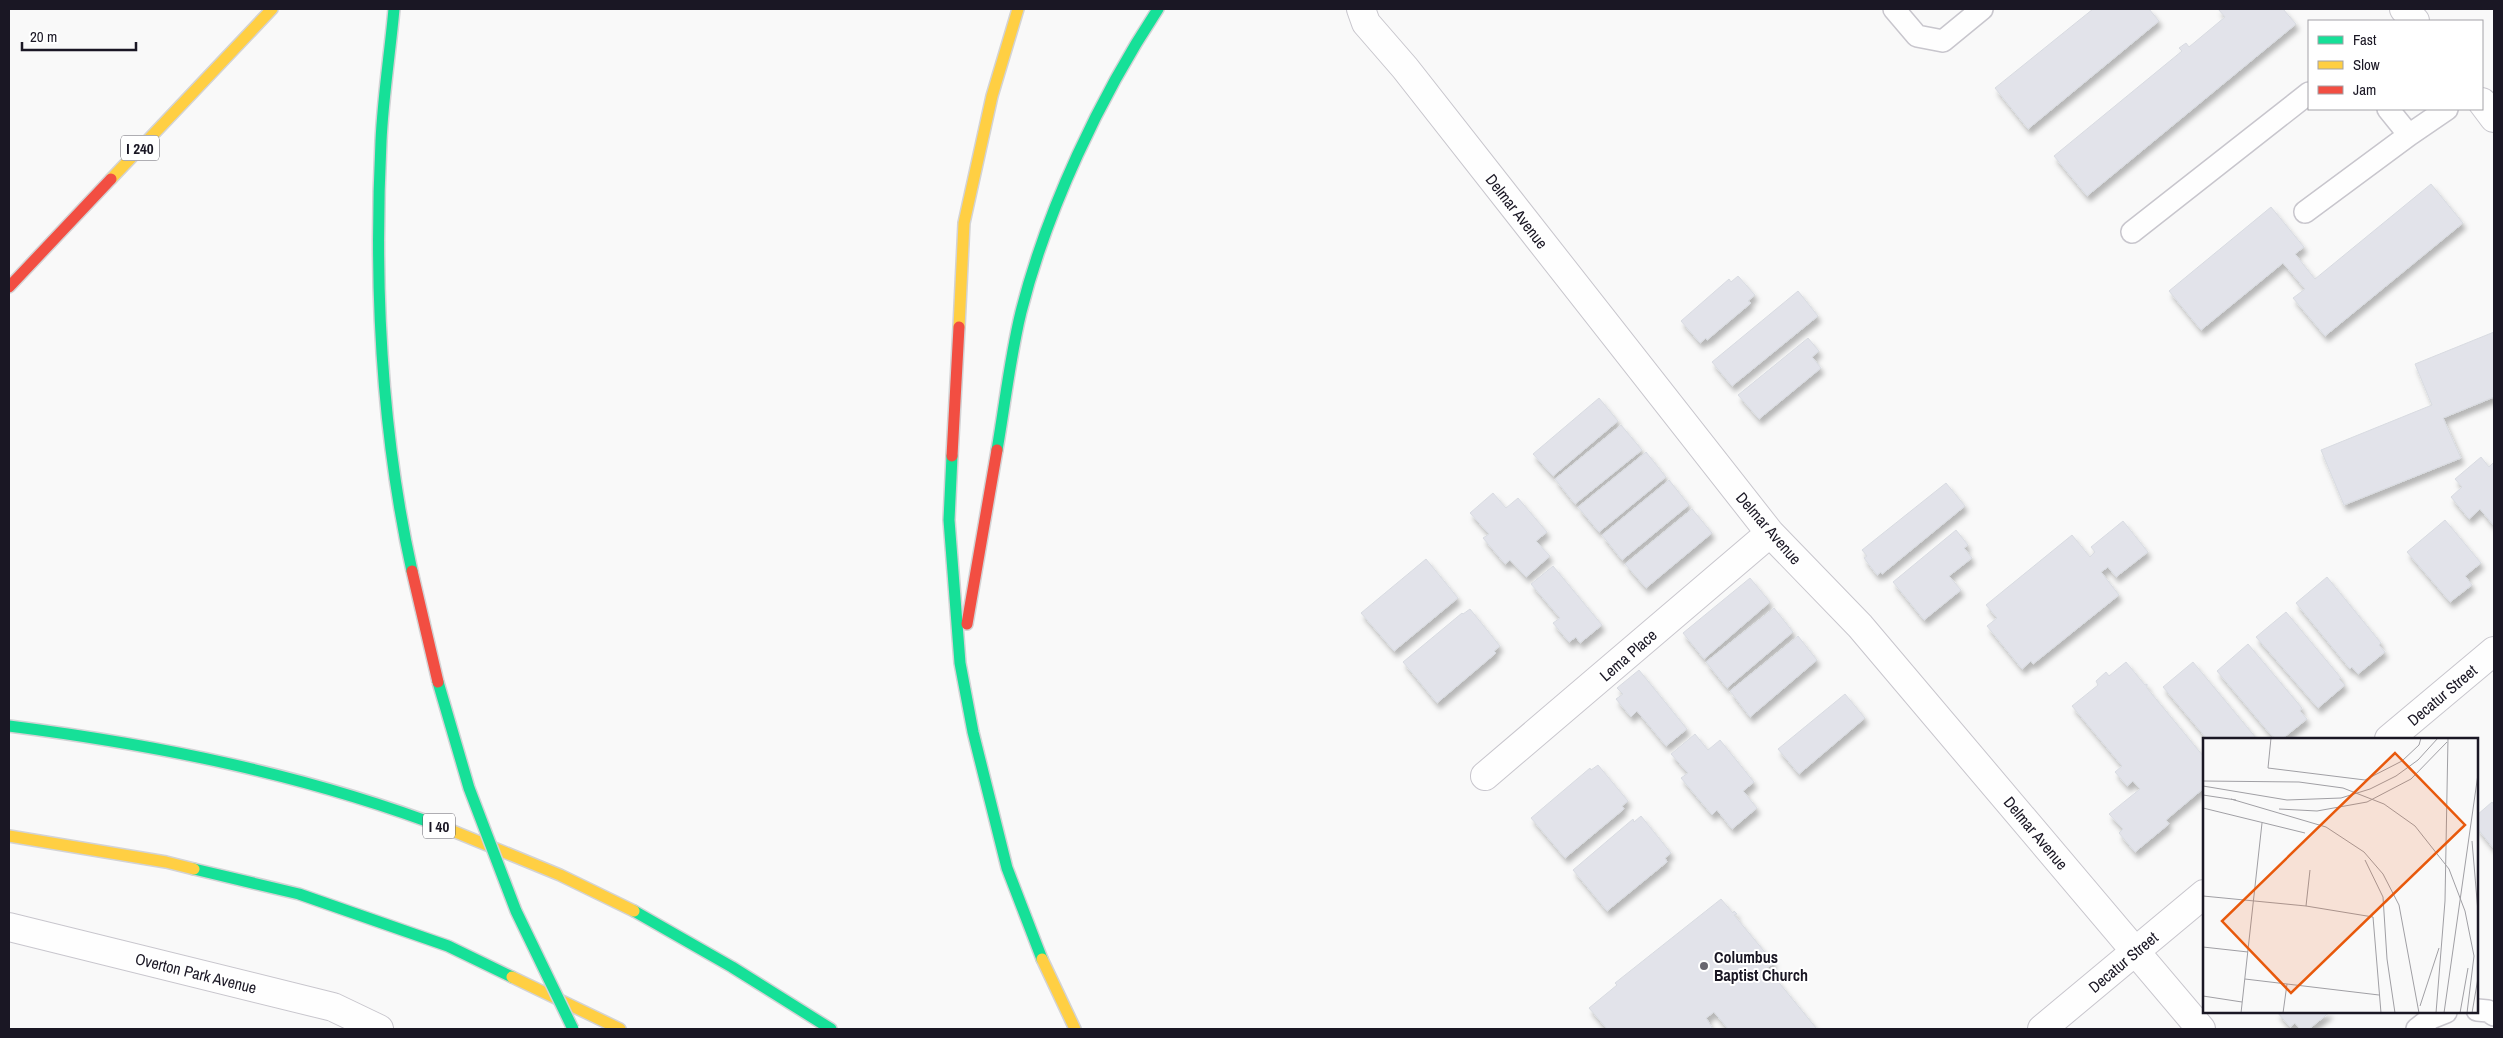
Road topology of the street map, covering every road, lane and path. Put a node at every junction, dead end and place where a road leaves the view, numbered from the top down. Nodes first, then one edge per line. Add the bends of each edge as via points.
1 (272, 9) edge
2 (394, 9) edge
3 (1018, 9) edge
4 (1158, 9) edge
5 (1361, 9) edge
6 (1894, 9) edge
7 (1982, 9) edge
8 (2494, 83) edge
9 (2483, 92) edge
10 (2308, 94) edge
11 (2483, 103) edge
12 (2389, 110) edge
13 (2445, 110) edge
14 (2494, 118) edge
15 (2409, 134) junction
16 (2305, 212) dead end
17 (2132, 232) dead end
18 (9, 287) edge
19 (1770, 533) junction
20 (2494, 651) edge
21 (960, 662) junction
22 (9, 726) edge
23 (2390, 738) edge
24 (1485, 776) dead end
25 (9, 836) edge
26 (2203, 895) edge
27 (9, 927) edge
28 (2136, 952) junction
29 (2478, 1010) edge
30 (2444, 1013) edge
31 (2494, 1015) edge
32 (379, 1029) edge
33 (573, 1029) edge
34 (620, 1029) edge
35 (830, 1029) edge
36 (1074, 1029) edge
37 (2042, 1029) edge
38 (2201, 1029) edge
39 (2417, 1029) edge

1 - 18 highway, I 240
2 - 33 highway, bridge via 383,80 376,216 381,354 397,499 424,632 454,741 508,894 539,965
3 - 21 highway via 992,96 964,223 949,520
4 - 21 highway via 1133,47 1057,204 1021,312
5 - 19 street, Delmar Avenue via 1366,23 1405,68
6 - 7 lane via 1917,36 1943,41
8 - 9 street
10 - 17 lane
11 - 14 street
12 - 15 lane
13 - 15 lane
15 - 16 lane
19 - 24 street, Lema Place
19 - 28 street, Delmar Avenue via 1860,626
20 - 23 street, Decatur Street
21 - 36 highway via 972,732 1007,868 1050,979
22 - 35 highway, I 40 via 76,733 180,751 279,774 422,819 560,875 662,926
25 - 34 highway via 166,862 299,894 448,946
26 - 28 street, Decatur Street
27 - 32 street, Overton Park Avenue via 333,1007
28 - 37 street, Decatur Street
28 - 38 street, Delmar Avenue
29 - 31 lane
30 - 39 lane

